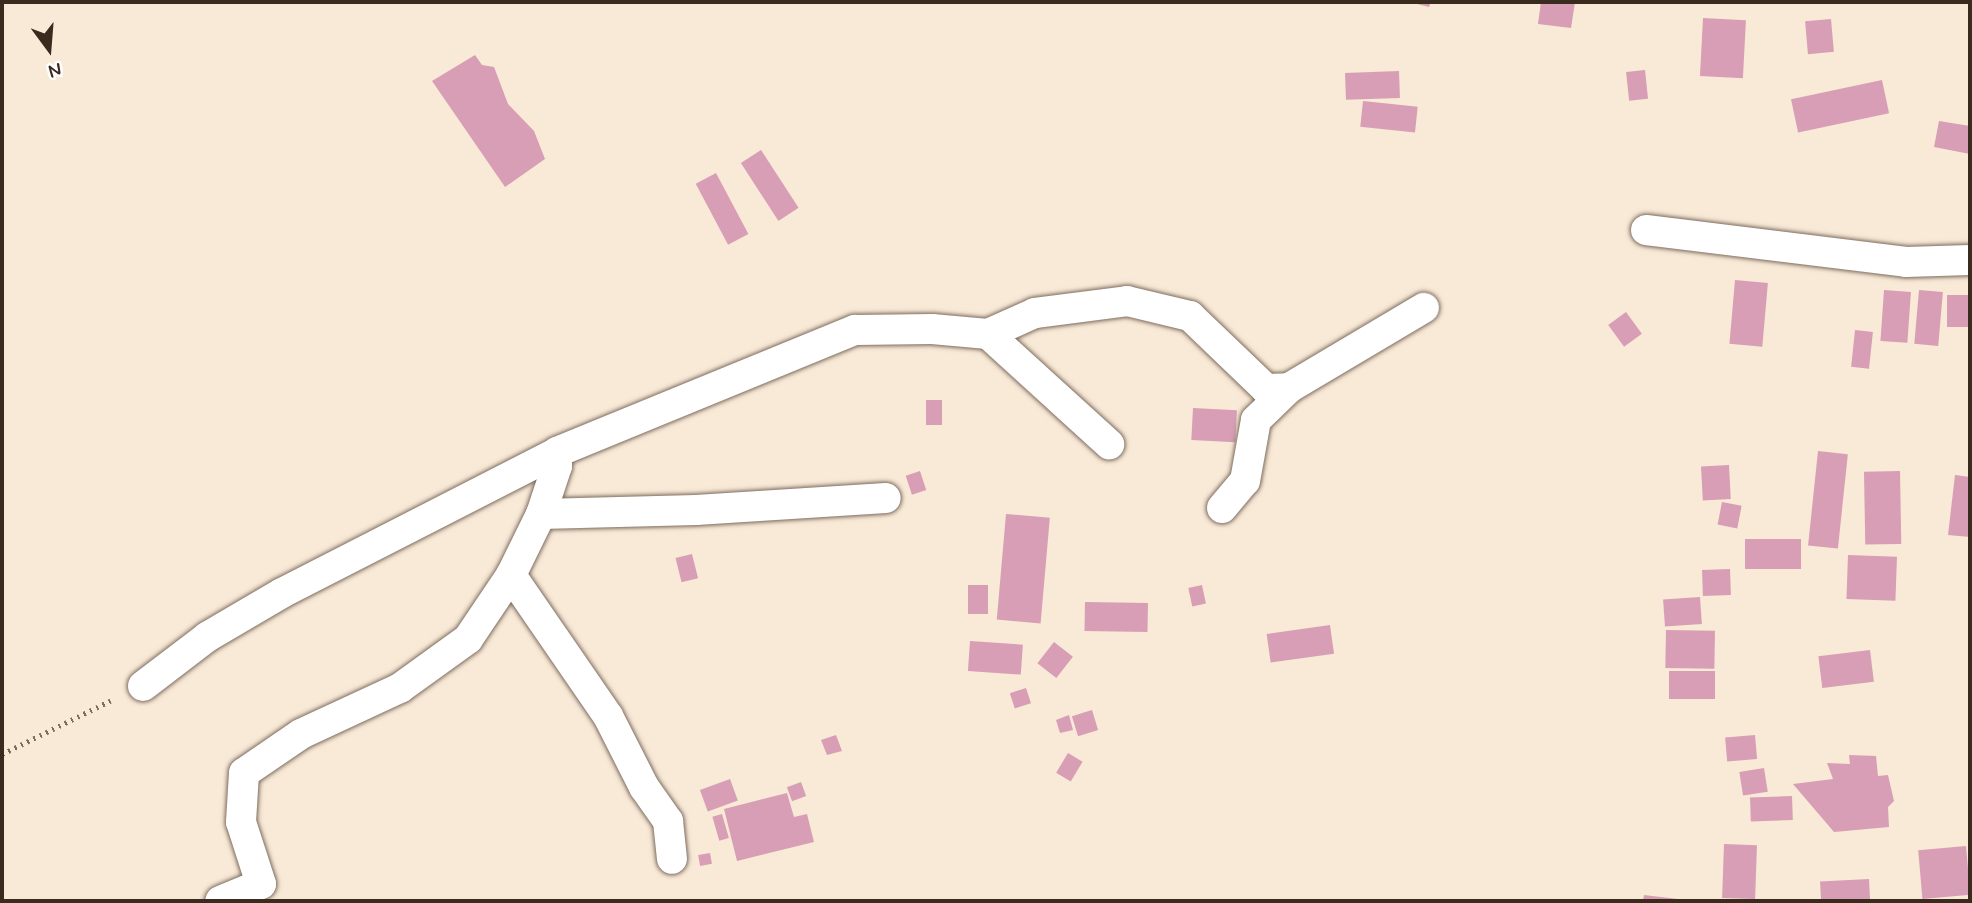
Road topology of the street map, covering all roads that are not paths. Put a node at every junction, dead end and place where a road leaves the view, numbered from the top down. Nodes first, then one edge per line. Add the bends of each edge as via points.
1 (1646, 230) dead end
2 (1970, 260) edge
3 (1424, 308) dead end
4 (988, 334) junction
5 (1289, 388) junction
6 (1109, 444) dead end
7 (557, 452) junction
8 (886, 498) dead end
9 (1222, 508) dead end
10 (541, 514) junction
11 (511, 576) junction
12 (142, 686) road end
13 (672, 859) dead end
14 (220, 901) edge

1 - 2 street via 1906,262
3 - 5 street
4 - 5 street via 1035,313 1127,302 1190,316 1266,389
4 - 6 street
4 - 7 street via 855,330
5 - 9 street via 1255,420 1245,481
7 - 10 street
7 - 12 street via 282,593 207,637
8 - 10 street
10 - 11 street
11 - 13 street via 608,716 644,787 668,821
11 - 14 street via 468,639 400,688 301,734 244,773 241,822 261,884

